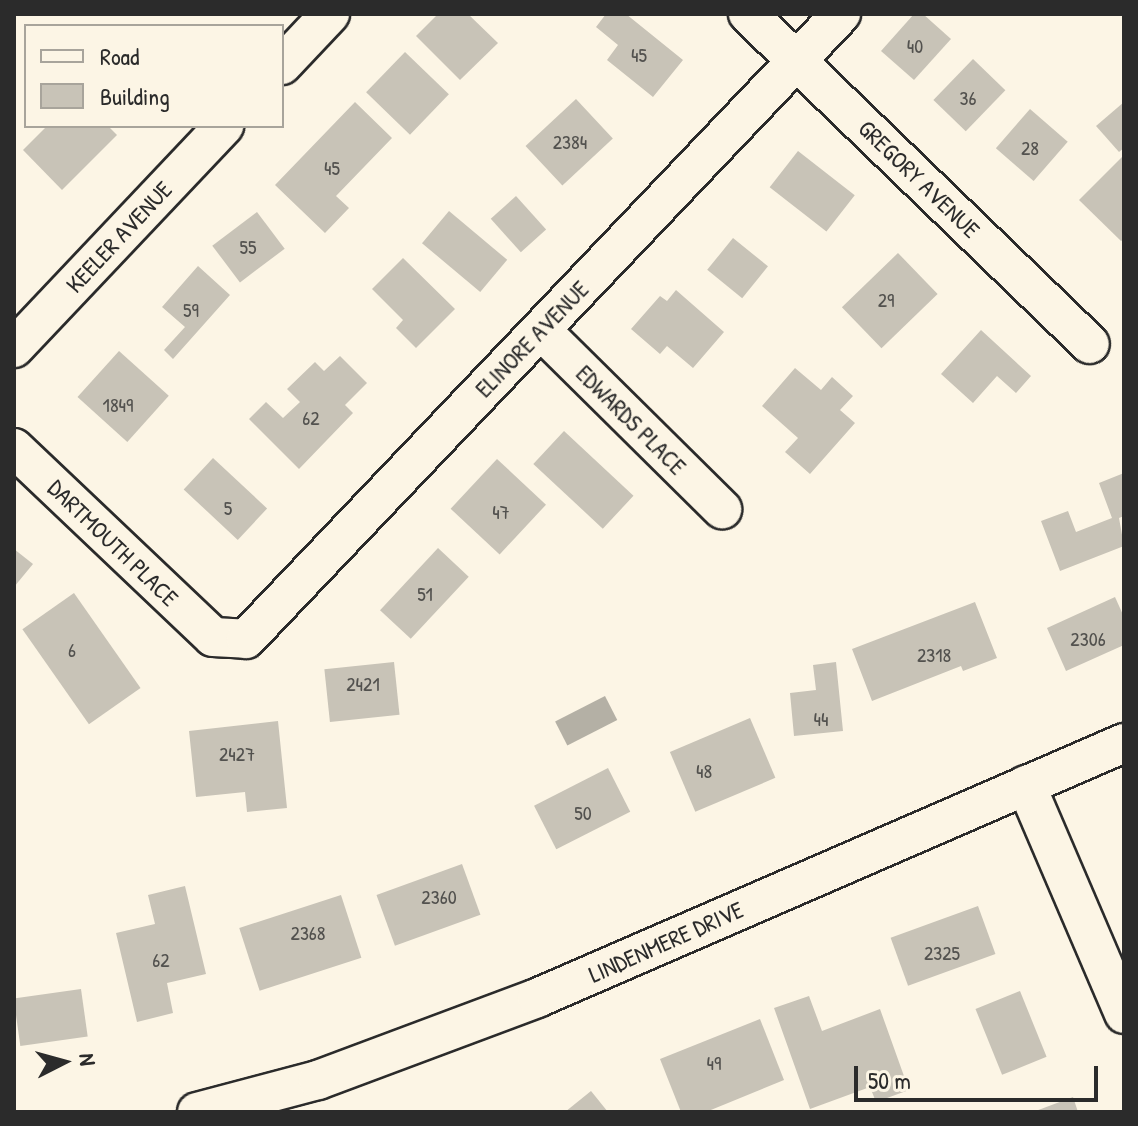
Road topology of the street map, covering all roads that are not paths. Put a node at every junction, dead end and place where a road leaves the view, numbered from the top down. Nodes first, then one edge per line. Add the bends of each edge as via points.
1 (330, 14) edge
2 (748, 14) edge
3 (841, 14) edge
4 (797, 61) junction
5 (284, 63) edge
6 (222, 128) edge
7 (541, 330) junction
8 (1090, 344) dead end
9 (14, 348) edge
10 (14, 448) edge
11 (722, 509) dead end
12 (213, 637) joint
13 (1124, 743) edge
14 (1026, 785) junction
15 (1124, 1014) edge
16 (197, 1112) edge

1 - 5 street
2 - 4 street, GREGORY AVENUE
3 - 4 street, ELINORE AVENUE
4 - 7 street, ELINORE AVENUE
4 - 8 street, GREGORY AVENUE
6 - 9 street, KEELER AVENUE
7 - 11 street, EDWARDS PLACE
7 - 12 street, ELINORE AVENUE via 246,639
10 - 12 street, DARTMOUTH PLACE
13 - 14 street, LINDENMERE DRIVE
14 - 15 street
14 - 16 street, LINDENMERE DRIVE via 537,998 318,1080

